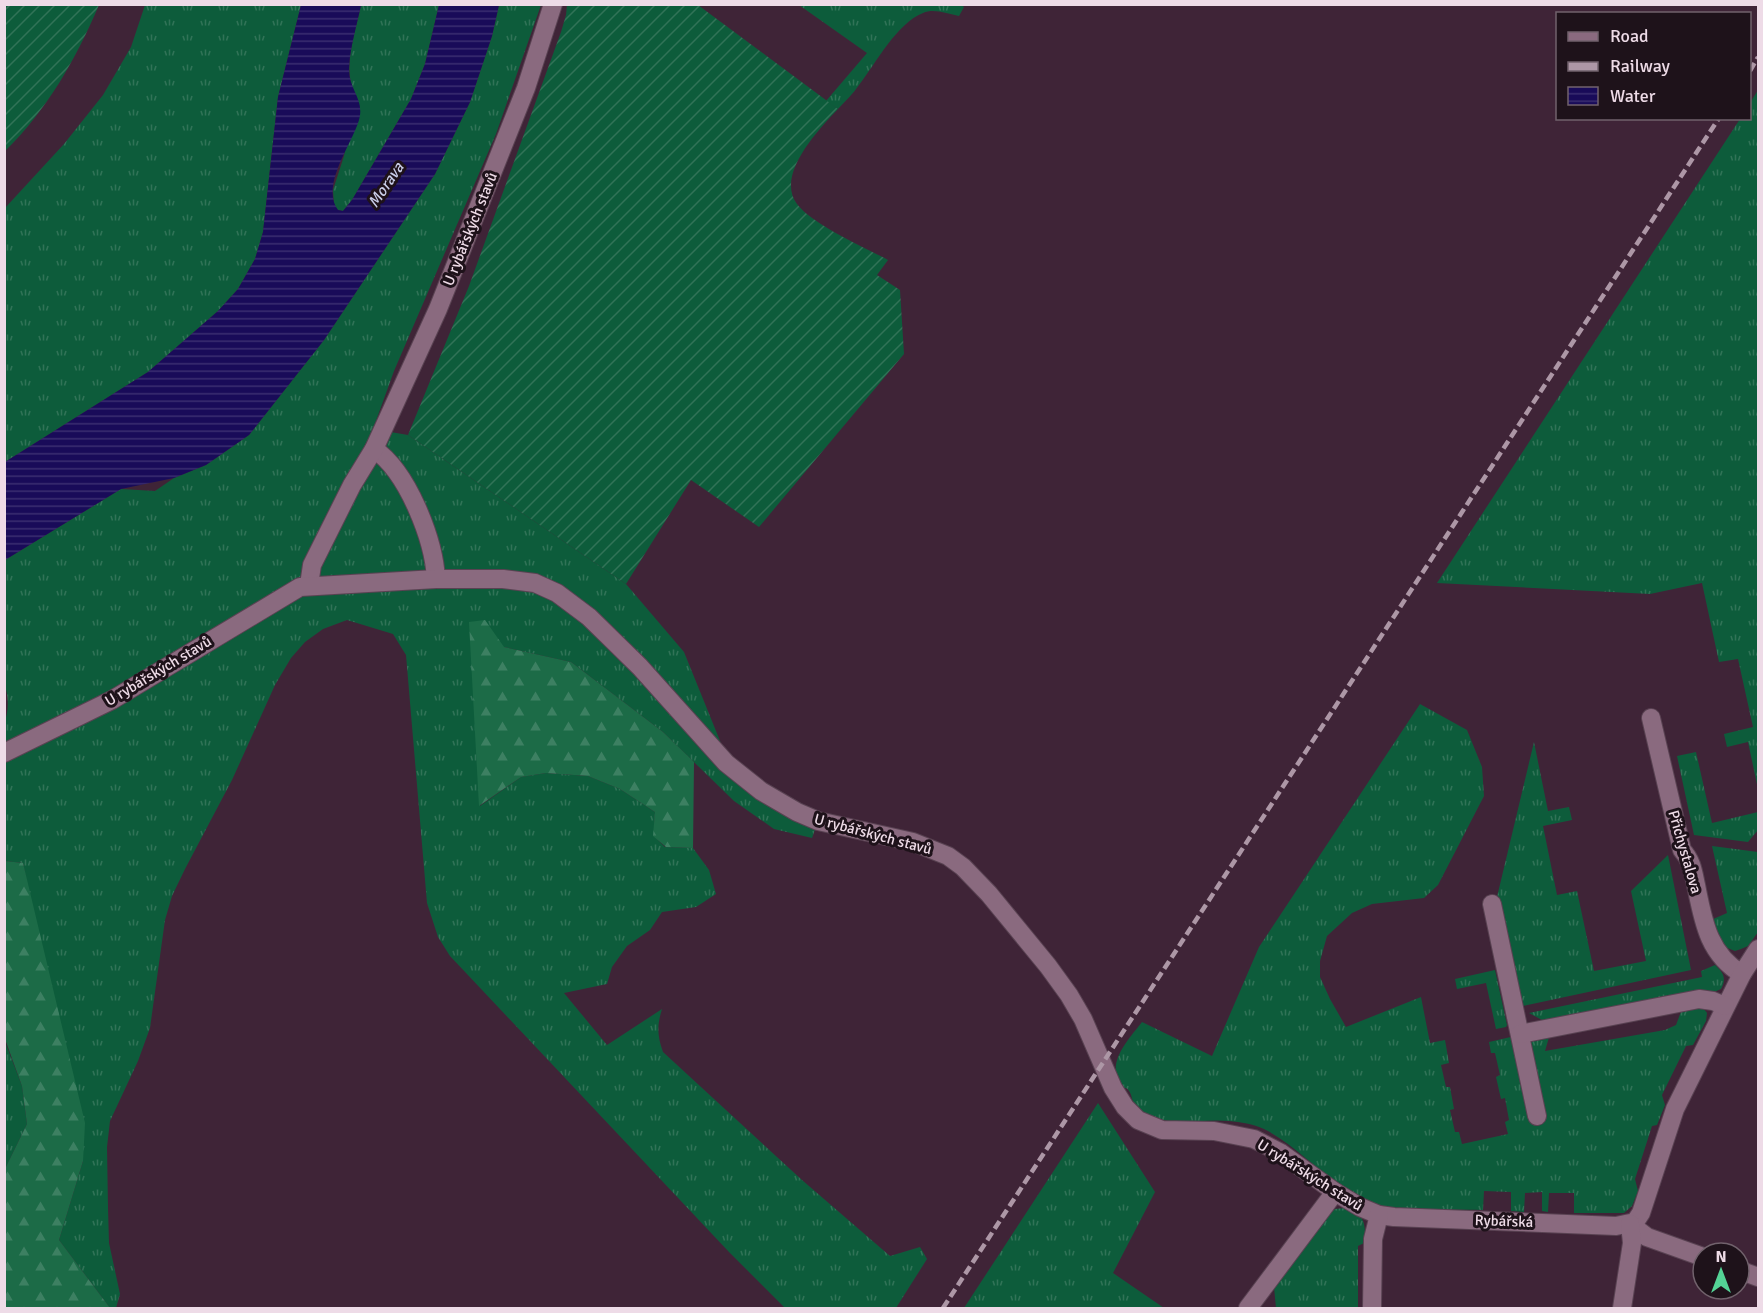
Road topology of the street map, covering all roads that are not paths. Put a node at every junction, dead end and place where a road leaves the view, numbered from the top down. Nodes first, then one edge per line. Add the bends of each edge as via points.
1 (553, 4) edge
2 (374, 449) junction
3 (436, 579) junction
4 (309, 585) junction
5 (1651, 718) dead end
6 (4, 753) edge
7 (1492, 904) dead end
8 (1758, 949) edge
9 (1742, 974) junction
10 (1725, 1006) junction
11 (1520, 1034) junction
12 (1537, 1116) dead end
13 (1335, 1192) junction
14 (1379, 1215) junction
15 (1630, 1224) junction
16 (1691, 1253) edge
17 (1248, 1308) edge
18 (1372, 1308) edge
19 (1622, 1308) edge

1 - 2 street, U rybářských stavů via 526,88 438,309
2 - 3 street via 392,466 415,506 431,544
2 - 4 street, U rybářských stavů via 312,566
3 - 4 street, U rybářských stavů
3 - 13 street, U rybářských stavů via 503,579 534,583 557,593 589,617 647,674 726,763 761,791 818,821 913,842 948,856 989,894 1070,995 1113,1088 1131,1115 1162,1130 1214,1131 1254,1139 1281,1153
4 - 6 street, U rybářských stavů via 290,592 112,700
5 - 9 street, Přichystalova via 1682,850 1691,860 1706,930 1726,963
7 - 11 street
8 - 9 street
9 - 10 street
10 - 11 street via 1700,999
10 - 15 street via 1672,1118 1641,1213
11 - 12 street
13 - 14 street, U rybářských stavů
13 - 17 street
14 - 15 street, Rybářská
14 - 18 street via 1373,1239
15 - 16 street via 1647,1237
15 - 19 street via 1632,1243

